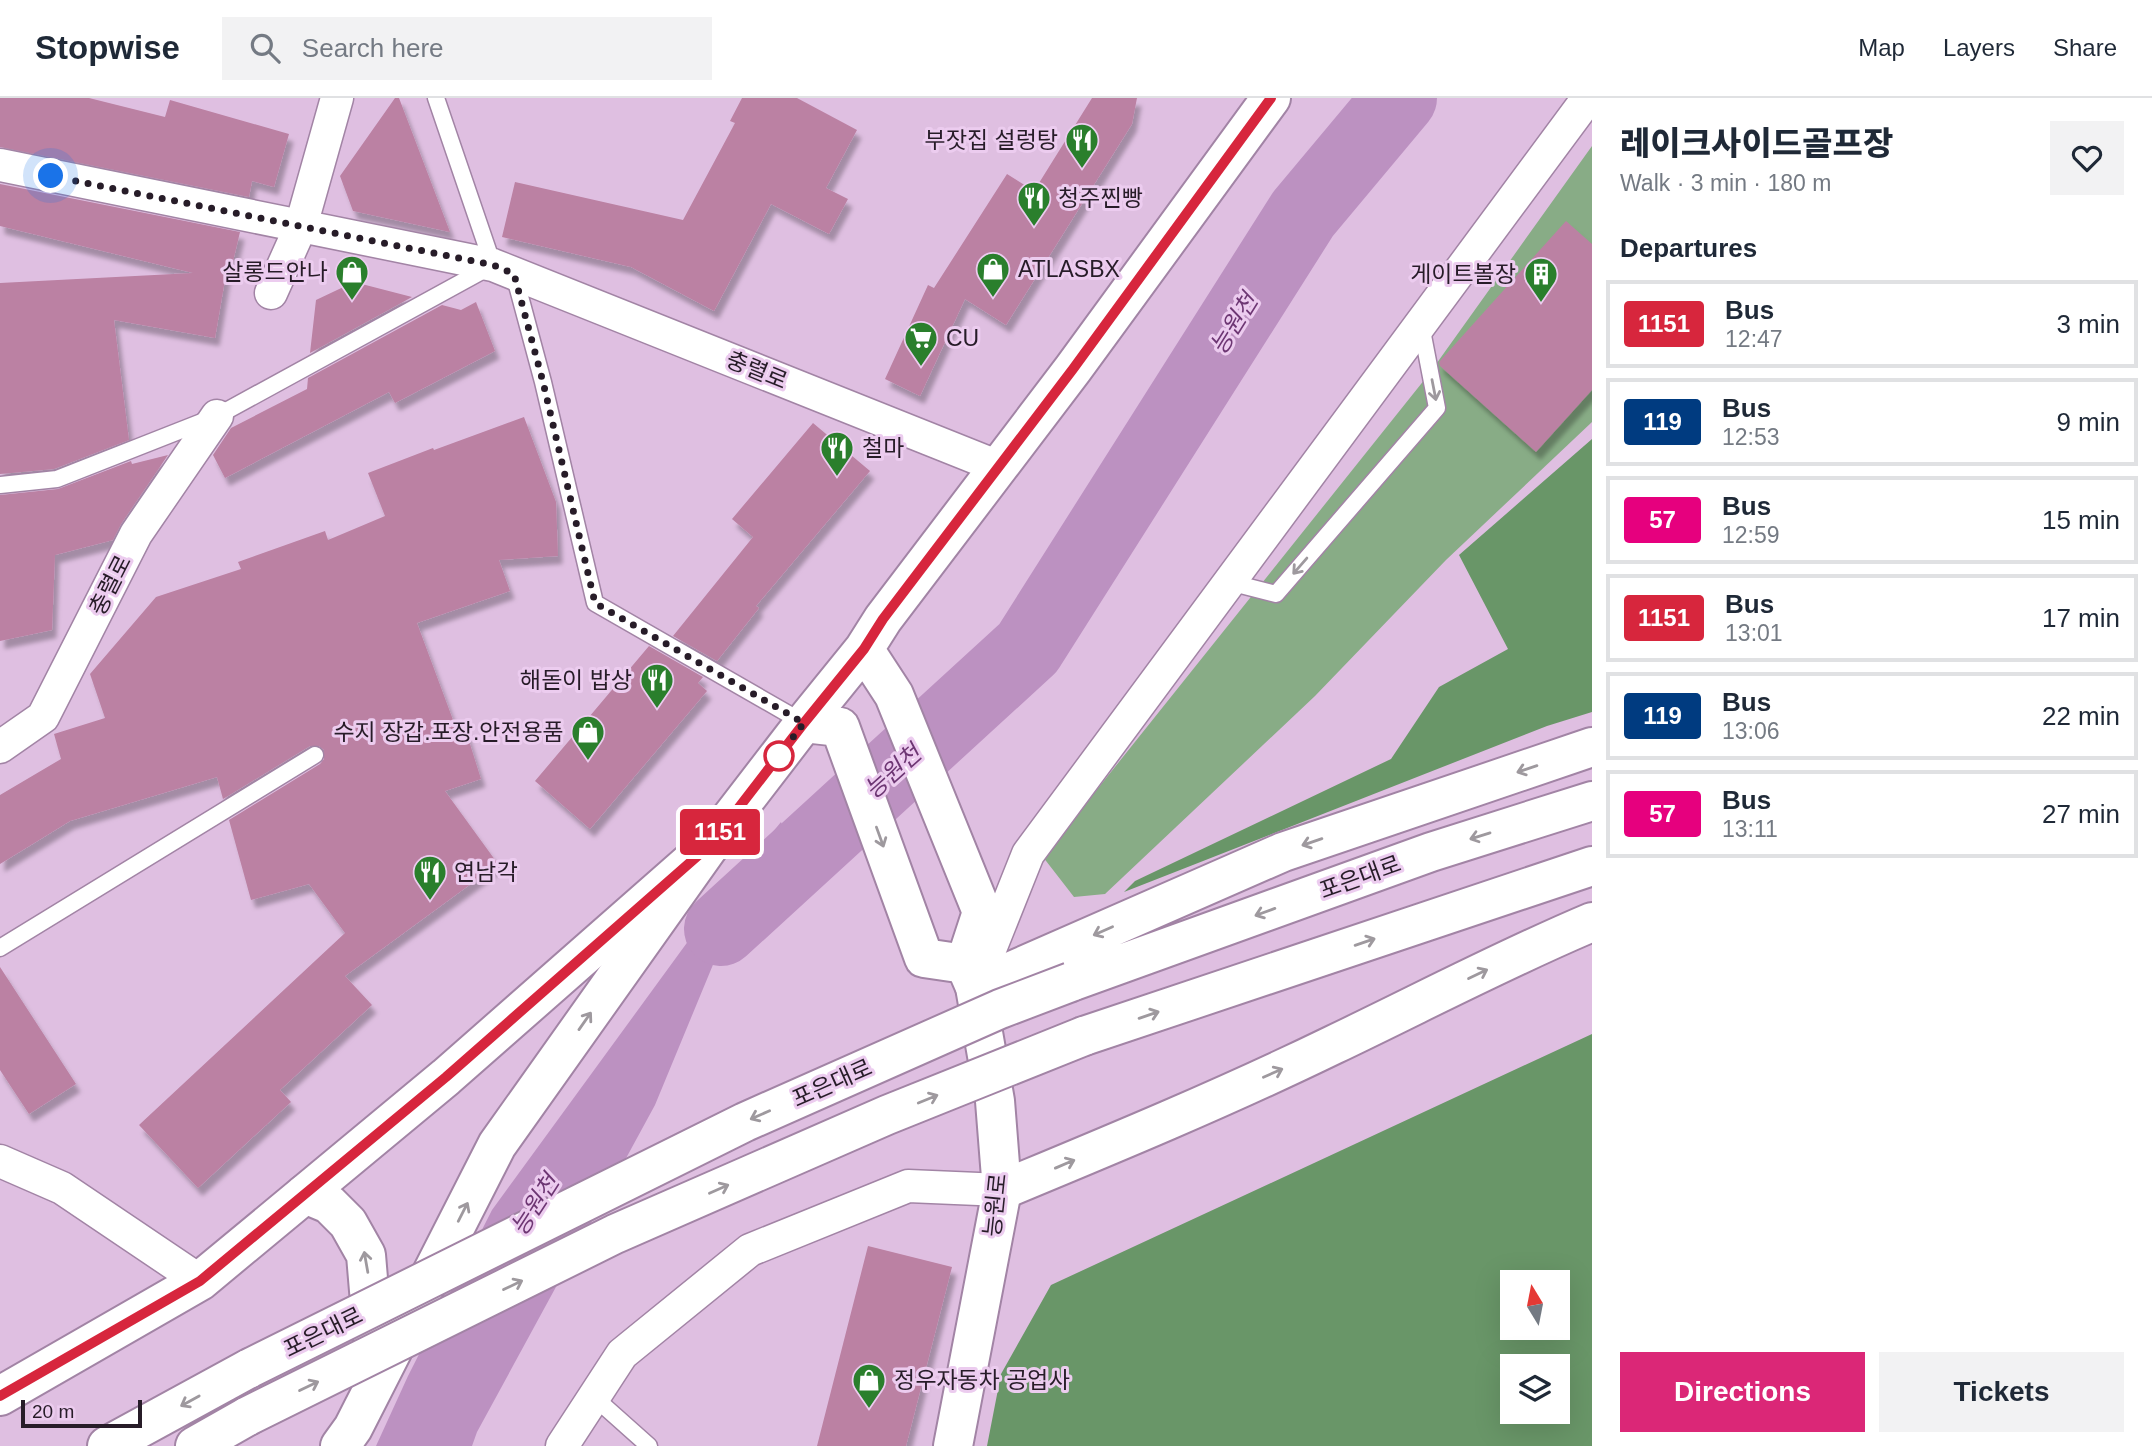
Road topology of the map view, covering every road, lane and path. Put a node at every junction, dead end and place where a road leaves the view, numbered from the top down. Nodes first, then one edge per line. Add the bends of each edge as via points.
1 (337, 98) edge
2 (436, 98) edge
3 (1271, 98) edge
4 (1588, 98) edge
5 (0, 166) edge
6 (301, 226) junction
7 (504, 270) junction
8 (271, 293) dead end
9 (1421, 323) junction
10 (217, 416) junction
11 (999, 467) junction
12 (0, 485) edge
13 (1229, 582) junction
14 (864, 649) junction
15 (822, 725) junction
16 (0, 747) edge
17 (1592, 747) edge
18 (315, 755) dead end
19 (1592, 801) edge
20 (710, 845) junction
21 (1592, 866) edge
22 (1592, 922) edge
23 (0, 948) edge
24 (970, 976) junction
25 (0, 1161) edge
26 (1002, 1190) junction
27 (305, 1194) junction
28 (200, 1281) junction
29 (0, 1396) edge
30 (594, 1397) junction
31 (366, 1403) junction
32 (107, 1446) edge
33 (195, 1446) edge
34 (340, 1446) edge
35 (562, 1446) edge
36 (649, 1446) edge
37 (953, 1446) edge

1 - 6 street
2 - 7 lane
3 - 11 main road
4 - 9 street
5 - 6 street, 충렬로
6 - 7 street, 충렬로
6 - 8 street
7 - 10 lane, 충렬로
7 - 11 street, 충렬로
7 - 15 lane via 543,382 595,603
9 - 13 street
9 -> 13 lane via 1437,408 1276,594
10 - 12 lane, 충렬로 via 57,479
10 - 16 street, 충렬로 via 136,534 43,717
11 - 14 main road
13 - 24 street via 1028,854
14 - 15 main road
14 - 24 main road, 능원로 via 894,695 982,912
15 - 20 main road
15 -> 24 main road via 924,958
17 -> 24 main road via 1283,852
18 - 23 lane
19 -> 32 main road, 포은대로, bridge via 1431,852 1000,1009 745,1122 250,1368
20 - 27 main road
31 -> 20 main road via 497,1145
33 -> 21 main road, bridge via 615,1234 887,1115 1084,1036
26 -> 22 main road via 1319,1052
24 - 26 main road, 능원로 via 995,1101
25 - 28 street via 62,1188
26 - 30 street via 908,1186 750,1250 622,1354
26 - 37 main road, 능원로
27 - 28 main road
31 -> 27 main road via 373,1333 366,1255 348,1223 329,1205
28 - 29 main road
30 - 35 street
30 - 36 lane
31 - 34 main road

